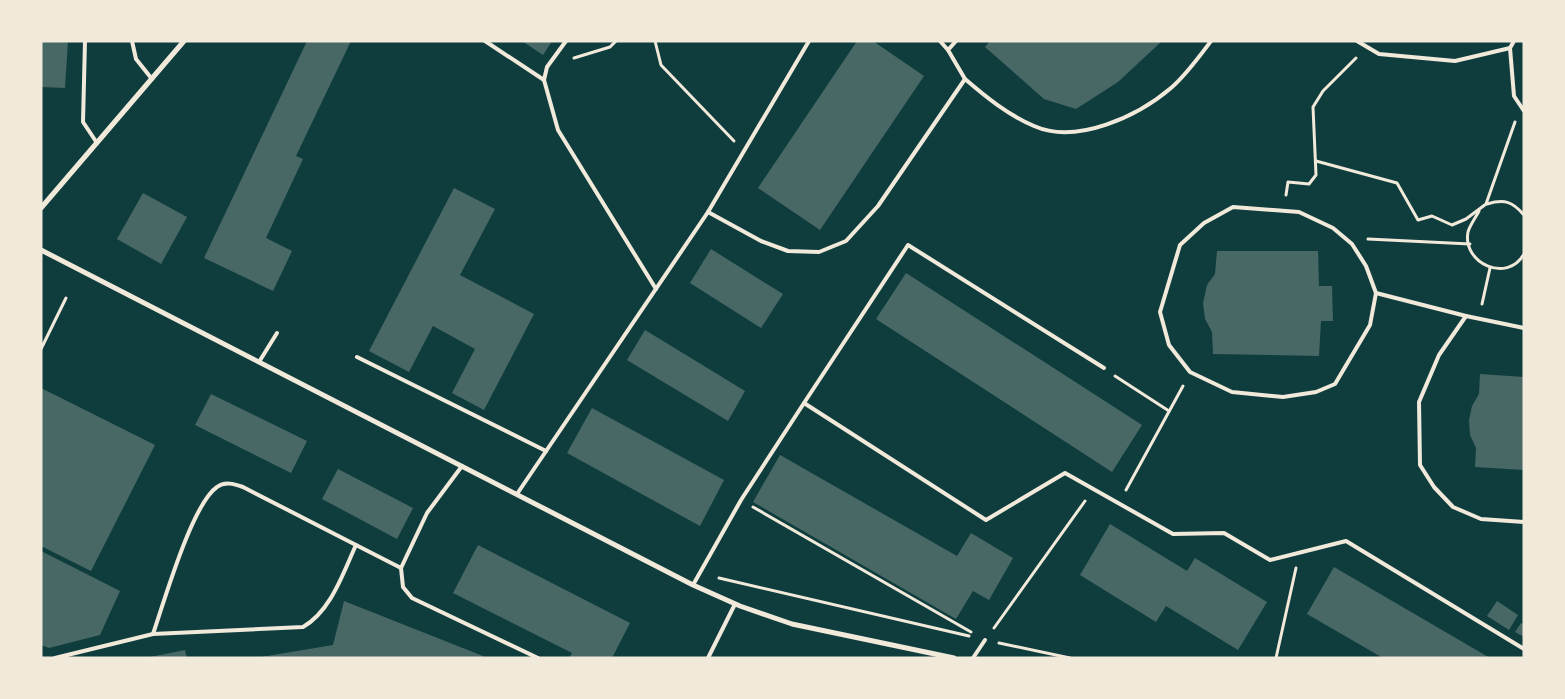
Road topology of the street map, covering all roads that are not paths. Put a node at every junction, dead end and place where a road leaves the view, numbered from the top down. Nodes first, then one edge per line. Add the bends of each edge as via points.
1 (86, 41) edge
2 (132, 41) edge
3 (184, 41) edge
4 (485, 41) edge
5 (566, 41) edge
6 (809, 41) edge
7 (940, 41) edge
8 (956, 41) edge
9 (1211, 41) edge
10 (1357, 41) edge
11 (1514, 41) edge
12 (1510, 48) junction
13 (948, 50) junction
14 (152, 79) junction
15 (965, 79) junction
16 (544, 80) junction
17 (1524, 112) edge
18 (97, 143) junction
19 (41, 208) edge
20 (708, 212) junction
21 (41, 250) edge
22 (656, 288) junction
23 (1376, 294) junction
24 (1466, 316) junction
25 (1524, 328) edge
26 (277, 333) dead end
27 (357, 357) dead end
28 (259, 362) junction
29 (1104, 368) road end
30 (804, 403) junction
31 (546, 451) junction
32 (462, 466) junction
33 (517, 494) junction
34 (1524, 522) edge
35 (356, 545) junction
36 (400, 568) junction
37 (693, 584) junction
38 (735, 604) junction
39 (153, 634) junction
40 (985, 640) road end
41 (1524, 649) edge
42 (55, 658) edge
43 (538, 658) edge
44 (708, 658) edge
45 (954, 658) edge
46 (972, 658) edge

1 - 18 lane via 83,122
2 - 14 lane via 136,60
3 - 14 street
4 - 16 lane
5 - 16 lane via 547,67
6 - 20 lane
7 - 13 lane
8 - 13 lane
9 - 15 lane via 1171,88 1107,126 1070,133 1035,127 1002,109
10 - 12 lane via 1379,54 1455,61
11 - 12 lane
12 - 17 lane via 1514,96
13 - 15 lane
14 - 18 street
15 - 20 lane via 878,206 846,241 819,252 788,252
16 - 22 lane via 558,130
18 - 19 street
20 - 22 lane
21 - 28 street
22 - 31 lane
23 - 23 lane via 1366,266 1352,244 1333,228 1299,212 1233,207 1204,223 1180,245 1160,312 1169,345 1190,372 1232,392 1283,397 1316,392 1335,384 1370,326
23 - 24 lane
24 - 25 lane
24 - 34 lane via 1439,354 1419,402 1420,465 1434,487 1453,507 1481,519
26 - 28 lane
27 - 31 lane
28 - 32 street
29 - 30 lane via 908,245
30 - 37 lane via 741,500
30 - 41 lane via 986,520 1065,473 1173,534 1224,533 1270,560 1346,541
31 - 33 lane
32 - 33 street
32 - 36 lane via 427,513
33 - 37 street
35 - 36 lane
35 - 39 lane via 323,610 303,627
35 - 39 lane via 243,487 232,483 219,485 207,496 176,563
36 - 43 lane via 403,587 412,598
37 - 38 street
38 - 44 lane
38 - 45 street via 792,624
39 - 42 lane
40 - 46 lane

